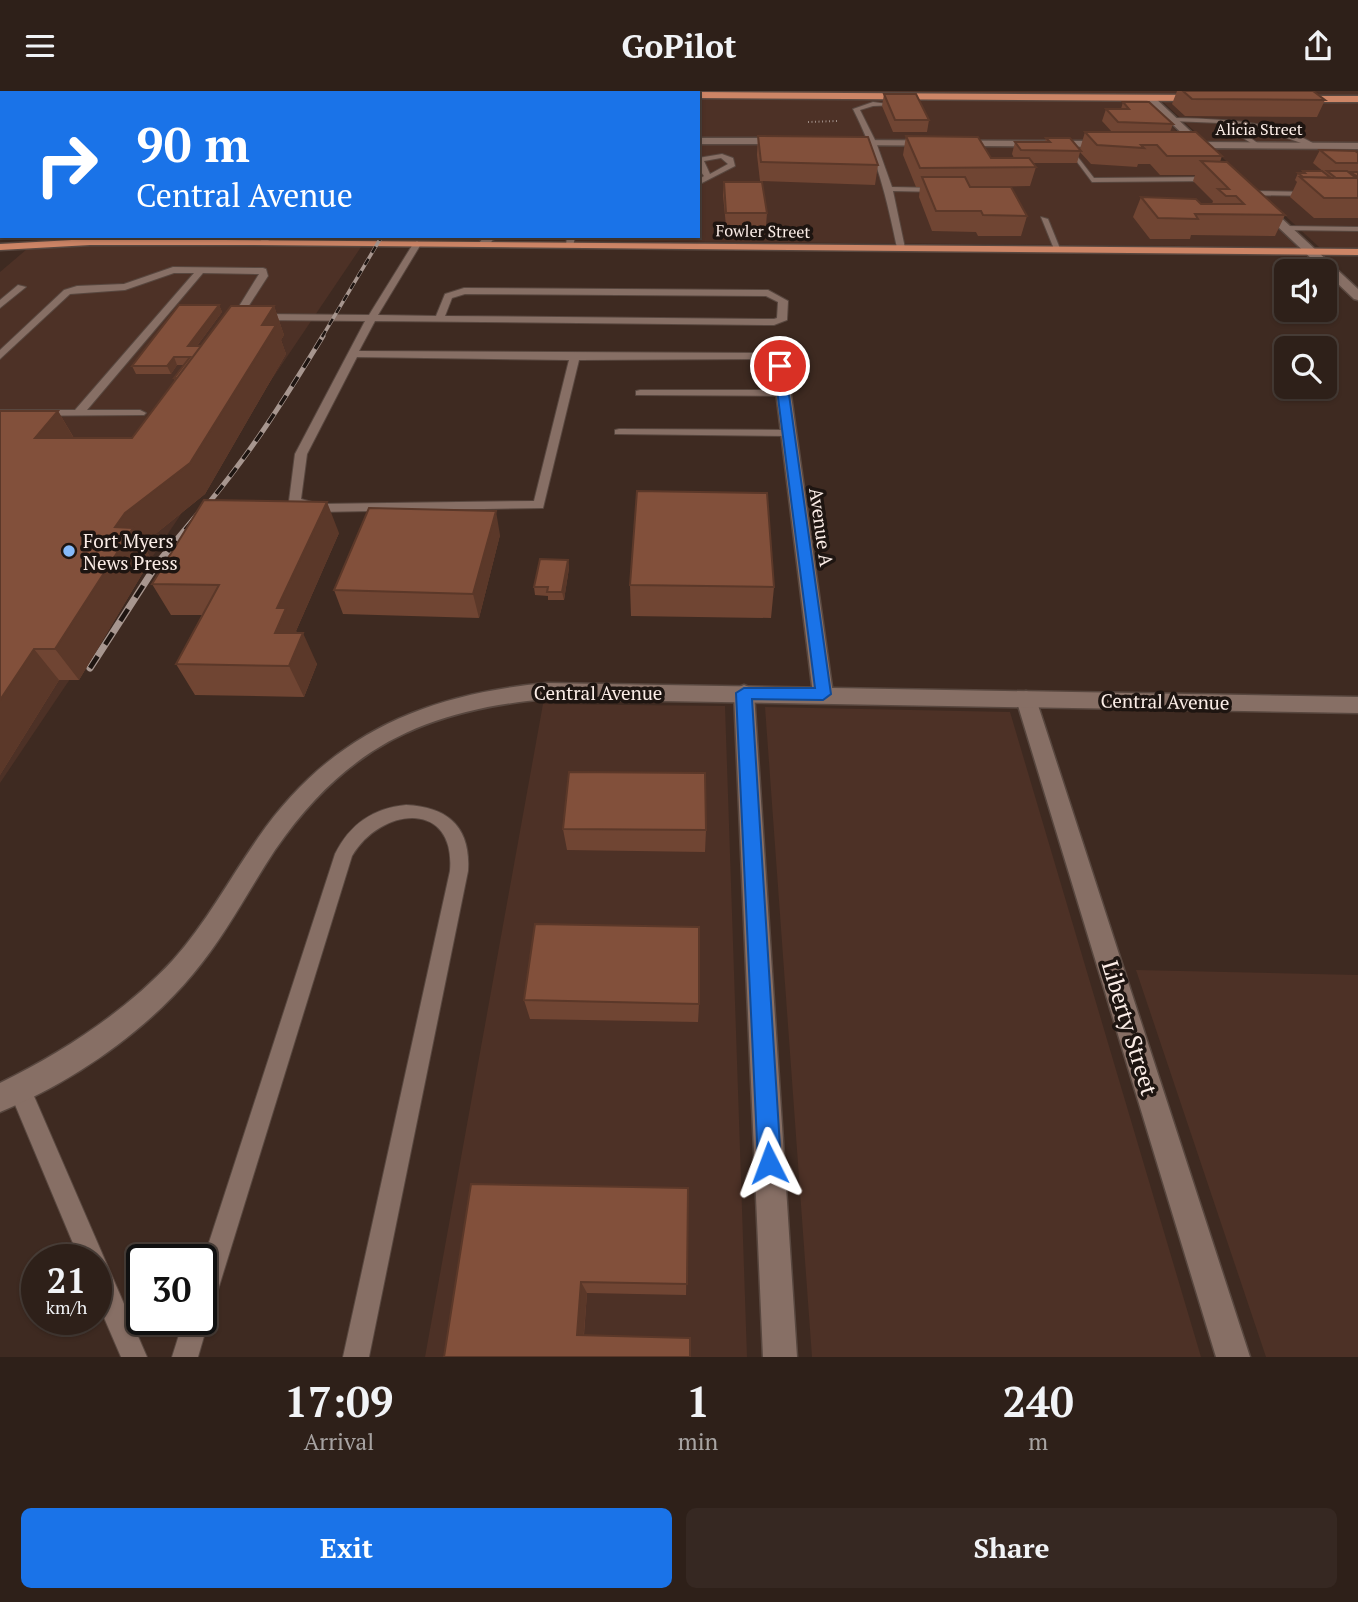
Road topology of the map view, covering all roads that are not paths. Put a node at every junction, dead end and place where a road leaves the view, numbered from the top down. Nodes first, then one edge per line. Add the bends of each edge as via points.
1 (700, 95) edge
2 (1150, 98) junction
3 (1219, 98) edge
4 (1289, 99) edge
5 (1358, 99) edge
6 (893, 105) edge
7 (1174, 120) junction
8 (1222, 121) junction
9 (700, 141) edge
10 (795, 141) edge
11 (833, 142) edge
12 (873, 142) junction
13 (1064, 143) junction
14 (1123, 144) edge
15 (1171, 145) edge
16 (1200, 145) junction
17 (1257, 145) junction
18 (1314, 146) junction
19 (1358, 146) edge
20 (1215, 161) edge
21 (708, 176) dead end
22 (1223, 179) edge
23 (700, 182) edge
24 (889, 189) junction
25 (944, 190) edge
26 (1245, 190) joint
27 (1331, 194) edge
28 (1044, 219) dead end
29 (1286, 228) junction
30 (1358, 229) edge
31 (18, 238) edge
32 (177, 239) edge
33 (266, 239) edge
34 (488, 240) edge
35 (570, 241) edge
36 (417, 244) junction
37 (901, 248) junction
38 (3, 249) edge
39 (1058, 249) junction
40 (1313, 252) junction
41 (1358, 252) edge
42 (202, 269) junction
43 (21, 287) dead end
44 (1358, 296) edge
45 (0, 305) edge
46 (370, 319) junction
47 (439, 320) junction
48 (353, 354) junction
49 (0, 356) edge
50 (575, 357) junction
51 (780, 366) joint
52 (640, 393) dead end
53 (783, 393) junction
54 (0, 412) edge
55 (78, 413) junction
56 (140, 413) dead end
57 (619, 432) dead end
58 (788, 433) junction
59 (744, 693) junction
60 (823, 694) junction
61 (1026, 699) junction
62 (1358, 705) edge
63 (9, 1093) edge
64 (84, 1244) edge
65 (217, 1255) edge
66 (112, 1307) edge
67 (192, 1335) edge
68 (134, 1357) edge
69 (186, 1357) edge
70 (356, 1357) edge
71 (780, 1357) edge
72 (1233, 1357) edge

1 - 2 main road
2 - 3 main road
2 - 7 street
4 - 5 main road
6 - 12 lane via 856,109
7 - 8 lane
7 - 16 street
8 - 17 lane
8 - 18 lane via 1270,129
9 - 10 street
11 - 12 street
12 - 13 street
12 - 24 lane
13 - 14 street
13 - 22 lane via 1092,180
15 - 16 street, Alicia Street
16 - 17 street, Alicia Street
16 - 20 street
17 - 18 street, Alicia Street
18 - 19 street, Alicia Street
21 - 23 lane
24 - 25 lane
24 - 37 lane
26 - 27 lane
26 - 29 street
28 - 39 lane
29 - 30 lane
29 - 40 street
31 - 38 main road
32 - 33 main road, Fowler Street
32 - 38 main road, Fowler Street
33 - 36 main road, Fowler Street
34 - 35 main road, Fowler Street
34 - 36 main road, Fowler Street
35 - 37 main road, Fowler Street
36 - 46 lane
37 - 39 main road, Fowler Street
39 - 40 main road, Fowler Street
40 - 41 main road, Fowler Street
40 - 44 street
42 - 46 lane via 263,271 243,308 257,317
42 - 49 lane via 173,270 125,287 67,292
42 - 55 lane
43 - 45 lane
46 - 47 lane
46 - 48 lane
47 - 47 lane via 774,322 784,316 783,301 768,293 464,291 448,296
48 - 50 lane
48 - 50 lane via 301,454 295,501 318,508 539,505
50 - 51 lane via 777,356
51 - 53 street, Avenue A
52 - 53 lane
53 - 58 street, Avenue A
54 - 55 lane
55 - 56 lane
57 - 58 lane
58 - 60 street, Avenue A
59 - 60 street, Central Avenue
59 - 63 street, Central Avenue via 503,693 412,719 373,740 303,796 210,931 167,984 60,1067
59 - 71 street
60 - 61 street, Central Avenue
61 - 62 street, Central Avenue
61 - 72 street, Liberty Street
63 - 64 lane
65 - 70 lane via 353,837 386,814 429,814 447,823 461,860 457,891
66 - 68 lane
67 - 69 lane

